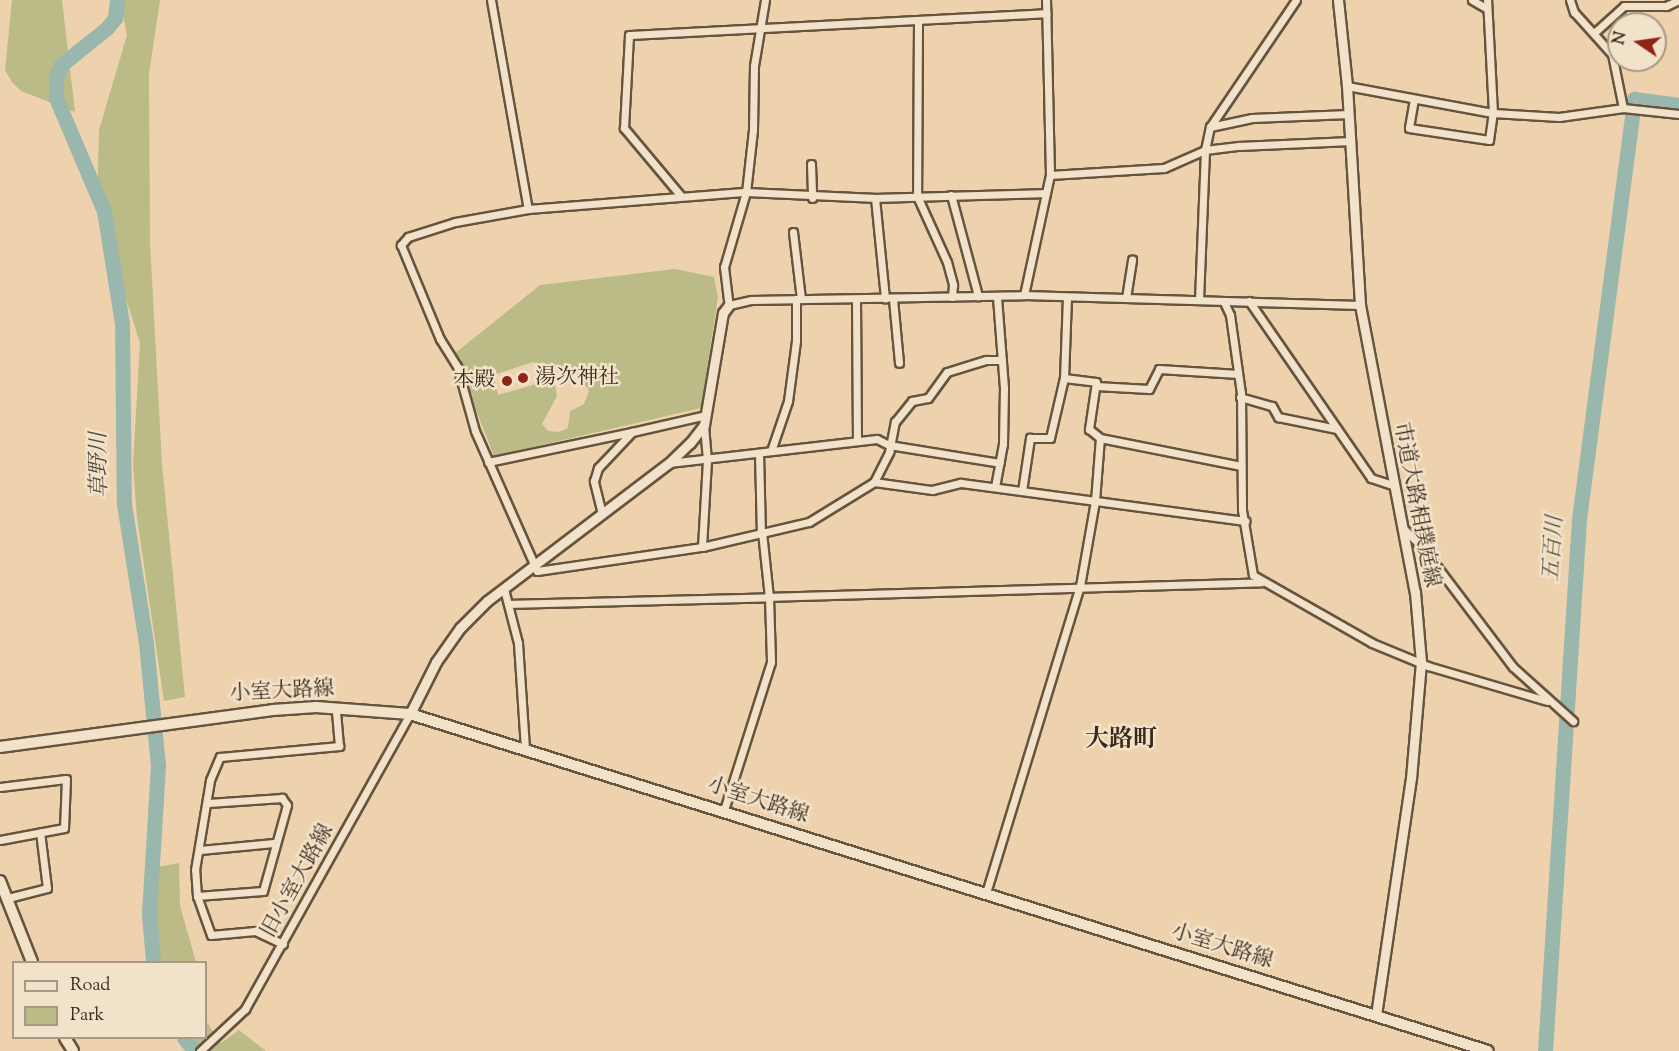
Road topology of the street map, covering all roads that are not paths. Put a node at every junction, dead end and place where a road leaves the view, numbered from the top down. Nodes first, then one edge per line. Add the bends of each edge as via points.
1 (491, 0) edge
2 (765, 0) edge
3 (1046, 0) edge
4 (1296, 0) edge
5 (1338, 0) edge
6 (1472, 0) edge
7 (1487, 0) edge
8 (1570, 0) edge
9 (1679, 0) edge
10 (1486, 8) junction
11 (1046, 13) junction
12 (918, 22) junction
13 (761, 28) junction
14 (1594, 33) junction
15 (1347, 86) junction
16 (1414, 99) junction
17 (1624, 108) junction
18 (1493, 113) junction
19 (1349, 114) junction
20 (1679, 114) edge
21 (1210, 127) junction
22 (1351, 141) junction
23 (1205, 150) junction
24 (811, 164) dead end
25 (1050, 175) junction
26 (746, 192) junction
27 (1046, 193) junction
28 (951, 195) junction
29 (681, 196) junction
30 (917, 196) junction
31 (812, 198) junction
32 (874, 198) junction
33 (528, 209) junction
34 (793, 232) dead end
35 (1132, 259) dead end
36 (1024, 295) junction
37 (978, 296) junction
38 (997, 296) junction
39 (952, 297) junction
40 (1067, 297) junction
41 (1126, 298) junction
42 (798, 299) junction
43 (856, 299) junction
44 (889, 299) junction
45 (1199, 300) junction
46 (1249, 301) junction
47 (1224, 302) junction
48 (729, 305) junction
49 (1360, 305) junction
50 (1002, 360) junction
51 (899, 363) dead end
52 (1238, 374) junction
53 (1064, 378) junction
54 (1096, 386) junction
55 (1240, 397) junction
56 (705, 420) junction
57 (1337, 429) junction
58 (632, 432) junction
59 (1100, 438) junction
60 (857, 440) junction
61 (889, 445) junction
62 (771, 451) junction
63 (759, 453) junction
64 (707, 460) junction
65 (488, 462) junction
66 (669, 463) junction
67 (1000, 463) junction
68 (1241, 466) junction
69 (874, 482) junction
70 (1392, 485) junction
71 (995, 487) junction
72 (1022, 491) junction
73 (1095, 501) junction
74 (602, 514) junction
75 (1245, 521) junction
76 (1404, 529) junction
77 (761, 533) junction
78 (702, 547) junction
79 (532, 567) junction
80 (1261, 582) junction
81 (1080, 586) junction
82 (504, 589) junction
83 (769, 597) junction
84 (510, 604) junction
85 (1421, 662) junction
86 (1547, 701) junction
87 (336, 708) junction
88 (410, 714) junction
89 (1573, 721) dead end
90 (0, 747) edge
91 (525, 748) junction
92 (0, 787) edge
93 (208, 803) junction
94 (724, 810) junction
95 (40, 832) junction
96 (0, 840) edge
97 (274, 843) junction
98 (200, 850) junction
99 (0, 881) edge
100 (986, 893) junction
101 (197, 896) junction
102 (8, 898) junction
103 (283, 944) junction
104 (31, 961) edge
105 (1376, 1016) junction
106 (200, 1051) edge
107 (1488, 1051) edge

1 - 33 street
2 - 13 street
3 - 11 street
4 - 21 street
5 - 15 street, 市道大路相撲庭線
6 - 10 street
7 - 10 street
8 - 14 street via 1574,12
9 - 14 street via 1666,6 1624,6
10 - 18 street
11 - 12 street
11 - 25 street
12 - 13 street
12 - 30 street
13 - 26 street via 754,66 753,130
13 - 29 street via 628,35 624,128
14 - 17 street via 1617,66
15 - 16 street
15 - 19 street, 市道大路相撲庭線
16 - 18 street
16 - 18 street via 1410,128 1489,140
17 - 18 street via 1560,117
17 - 20 street
19 - 21 street via 1252,118
19 - 22 street, 市道大路相撲庭線
21 - 23 street
22 - 23 street via 1310,140
22 - 49 street, 市道大路相撲庭線
23 - 25 street via 1164,168
23 - 45 street
24 - 31 street
25 - 27 street
26 - 29 street
26 - 31 street
26 - 48 street via 724,267
27 - 28 street
27 - 36 street
28 - 30 street
28 - 37 street
29 - 33 street
30 - 32 street
30 - 39 street via 947,262
31 - 32 street
32 - 44 street
33 - 65 street via 455,222 408,237 401,245 440,339 457,366
34 - 42 street
35 - 41 street
36 - 38 street
36 - 40 street
37 - 38 street
37 - 39 street
38 - 50 street
39 - 44 street
40 - 41 street
40 - 53 street
41 - 45 street
42 - 43 street
42 - 48 street via 751,300
42 - 62 street via 788,401
43 - 44 street
43 - 60 street
44 - 51 street
45 - 47 street
46 - 47 street
46 - 49 street
46 - 57 street
47 - 52 street
48 - 56 street via 723,313
49 - 70 street, 市道大路相撲庭線
50 - 61 street via 986,360 947,372 928,398 912,401 895,422
50 - 67 street
52 - 54 street via 1159,369 1149,389
52 - 55 street
53 - 54 street via 1096,382
53 - 72 street via 1050,438 1030,438
54 - 59 street via 1089,429
55 - 57 street via 1272,406 1278,417
55 - 68 street
56 - 58 street
56 - 64 street
56 - 66 street
57 - 70 street via 1371,478
58 - 65 street
58 - 74 street via 598,468 594,481
59 - 68 street
59 - 73 street
60 - 61 street via 877,439
60 - 62 street
61 - 67 street
61 - 69 street
62 - 63 street
63 - 64 street
63 - 77 street via 757,496
64 - 66 street
64 - 78 street
65 - 79 street
66 - 74 street
67 - 71 street
68 - 75 street
69 - 71 street via 932,490 961,483
69 - 77 street via 808,522
70 - 76 street, 市道大路相撲庭線
71 - 72 street
72 - 73 street
73 - 75 street
73 - 81 street
74 - 79 street
75 - 80 street via 1253,575
76 - 85 street, 市道大路相撲庭線
76 - 86 street via 1423,548 1514,667
77 - 78 street
77 - 83 street
78 - 79 street via 568,569 537,571
79 - 82 street
80 - 81 street
80 - 85 street via 1372,643
81 - 83 street
81 - 100 street
82 - 84 street
82 - 88 street via 460,628 436,662
83 - 84 street
83 - 94 street via 771,662
84 - 91 street via 518,643
85 - 86 street
85 - 105 street, 市道大路相撲庭線 via 1411,778
86 - 89 street
87 - 88 main road, 小室大路線
87 - 90 main road, 小室大路線 via 191,719
87 - 93 street via 339,746 220,757 210,780
88 - 91 main road, 小室大路線
88 - 103 street, 旧小室大路線
91 - 94 main road, 小室大路線
92 - 95 street via 66,779 64,828
93 - 97 street via 282,798 287,805
93 - 98 street
94 - 100 main road, 小室大路線
95 - 96 street
95 - 102 street via 47,888
97 - 98 street
97 - 101 street via 263,891
98 - 101 street via 195,870
99 - 102 main road
100 - 105 main road, 小室大路線
101 - 103 street via 211,935 255,931
102 - 104 main road
103 - 106 street, 旧小室大路線 via 235,1021
105 - 107 main road, 小室大路線

